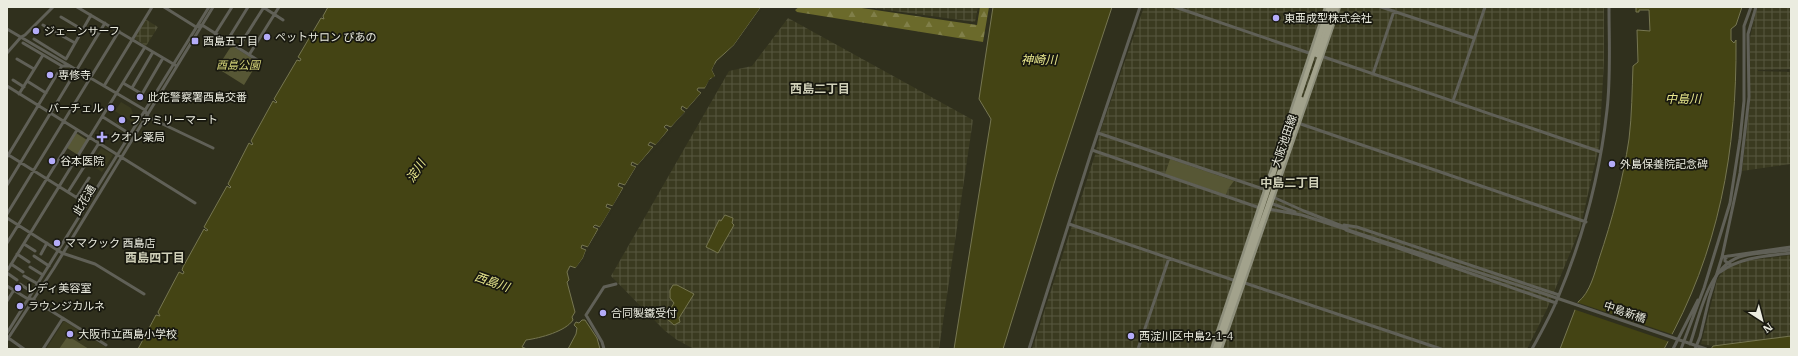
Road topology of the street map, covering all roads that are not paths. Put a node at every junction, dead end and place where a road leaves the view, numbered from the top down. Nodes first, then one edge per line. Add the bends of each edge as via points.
1 (53, 7) edge
2 (77, 7) edge
3 (152, 7) edge
4 (164, 7) edge
5 (209, 7) edge
6 (213, 7) edge
7 (232, 7) edge
8 (248, 7) edge
9 (263, 7) edge
10 (279, 7) edge
11 (1140, 7) edge
12 (1175, 7) edge
13 (1326, 7) edge
14 (1329, 7) edge
15 (1333, 7) edge
16 (1338, 7) edge
17 (1381, 7) edge
18 (1484, 7) edge
19 (1609, 7) edge
20 (1751, 7) edge
21 (1756, 7) edge
22 (1394, 11) junction
23 (275, 14) junction
24 (91, 16) junction
25 (61, 17) dead end
26 (283, 20) dead end
27 (105, 23) junction
28 (42, 25) dead end
29 (202, 25) junction
30 (196, 27) junction
31 (1324, 27) junction
32 (7, 29) edge
33 (83, 30) junction
34 (119, 32) junction
35 (215, 34) junction
36 (20, 37) junction
37 (1474, 38) junction
38 (34, 39) dead end
39 (132, 39) junction
40 (227, 41) junction
41 (23, 43) dead end
42 (75, 44) junction
43 (145, 47) junction
44 (238, 48) junction
45 (153, 52) junction
46 (7, 53) edge
47 (1310, 53) junction
48 (43, 54) junction
49 (249, 55) junction
50 (1317, 55) junction
51 (1322, 57) junction
52 (163, 58) junction
53 (18, 59) dead end
54 (66, 59) junction
55 (259, 61) dead end
56 (175, 65) junction
57 (62, 66) junction
58 (71, 66) junction
59 (34, 69) junction
60 (77, 70) junction
61 (1373, 74) junction
62 (91, 78) junction
63 (13, 80) dead end
64 (27, 81) junction
65 (123, 83) junction
66 (7, 86) edge
67 (104, 86) junction
68 (24, 87) junction
69 (132, 88) junction
70 (46, 93) junction
71 (19, 94) junction
72 (117, 94) junction
73 (1453, 101) junction
74 (38, 106) junction
75 (145, 110) junction
76 (51, 114) junction
77 (147, 114) junction
78 (103, 117) junction
79 (1288, 120) junction
80 (64, 122) junction
81 (1300, 124) junction
82 (77, 130) junction
83 (1098, 133) junction
84 (130, 134) junction
85 (90, 138) junction
86 (99, 143) junction
87 (213, 148) dead end
88 (1092, 150) junction
89 (1601, 152) junction
90 (7, 155) edge
91 (119, 156) junction
92 (21, 163) junction
93 (34, 170) junction
94 (89, 178) dead end
95 (47, 179) junction
96 (1267, 183) junction
97 (7, 185) edge
98 (59, 187) junction
99 (1265, 190) junction
100 (68, 192) junction
101 (77, 197) junction
102 (1274, 198) junction
103 (195, 204) dead end
104 (1272, 204) junction
105 (89, 205) junction
106 (1259, 208) junction
107 (1270, 210) junction
108 (7, 214) edge
109 (1302, 215) junction
110 (7, 218) edge
111 (1586, 222) junction
112 (1069, 224) junction
113 (18, 225) junction
114 (1340, 226) junction
115 (31, 233) junction
116 (7, 243) edge
117 (48, 243) junction
118 (24, 244) junction
119 (1791, 248) edge
120 (58, 250) junction
121 (35, 251) dead end
122 (62, 253) junction
123 (1791, 253) edge
124 (17, 254) junction
125 (41, 254) dead end
126 (1734, 254) junction
127 (34, 256) dead end
128 (1722, 257) junction
129 (1169, 258) junction
130 (29, 262) dead end
131 (1734, 263) junction
132 (11, 264) junction
133 (49, 266) junction
134 (30, 267) dead end
135 (7, 272) edge
136 (23, 272) dead end
137 (43, 275) junction
138 (24, 276) dead end
139 (1715, 279) junction
140 (17, 280) dead end
141 (1235, 281) junction
142 (1244, 283) junction
143 (20, 284) dead end
144 (38, 284) junction
145 (616, 284) dead end
146 (7, 286) edge
147 (1704, 288) junction
148 (14, 290) junction
149 (32, 292) junction
150 (144, 294) dead end
151 (1559, 295) junction
152 (28, 299) junction
153 (32, 299) junction
154 (7, 301) edge
155 (1556, 303) junction
156 (63, 318) junction
157 (7, 333) edge
158 (8, 339) edge
159 (1690, 344) junction
160 (106, 345) dead end
161 (24, 349) edge
162 (44, 349) edge
163 (604, 349) edge
164 (1029, 349) edge
165 (1138, 349) edge
166 (1213, 349) edge
167 (1219, 349) edge
168 (1441, 349) edge
169 (1532, 349) edge
170 (1673, 349) edge
171 (1682, 349) edge
172 (1695, 349) edge
173 (1706, 349) edge

1 - 36 street
2 - 24 street
3 - 39 street
4 - 30 street
5 - 30 street, 此花通
6 - 29 street, 此花通
7 - 35 street
8 - 40 street
9 - 23 street
9 - 44 street
10 - 23 street
11 - 83 street
12 - 47 street
13 - 47 main road, 大阪池田線
14 - 31 highway, bridge
15 - 31 highway
16 - 51 main road, 大阪池田線
16 - 167 highway, bridge
17 - 22 street
18 - 37 street
19 - 89 street via 1610,62
20 - 147 street via 1744,26 1744,101 1737,166 1726,217
21 - 128 street via 1748,34 1749,97 1740,173
22 - 37 street
22 - 61 street
23 - 26 street
23 - 49 street
24 - 27 street
24 - 33 street
25 - 33 street
27 - 34 street
27 - 60 street
28 - 42 street
29 - 30 street
29 - 35 street
29 - 56 street, 此花通
30 - 56 street, 此花通
31 - 50 highway
31 - 96 highway, bridge via 1276,171
31 - 166 highway, bridge
32 - 36 street
33 - 42 street
34 - 39 street
34 - 62 street
35 - 40 street
36 - 46 street
36 - 58 street
37 - 73 street
38 - 54 street
39 - 43 street
39 - 67 street
40 - 44 street
41 - 48 street
42 - 54 street
43 - 45 street
43 - 65 street
44 - 49 street
45 - 52 street
45 - 69 street
47 - 50 street
47 - 79 main road, 大阪池田線
48 - 57 street
48 - 59 street
49 - 55 street
50 - 51 street
51 - 61 street
51 - 81 main road, 大阪池田線
52 - 56 street
52 - 69 street via 142,94
53 - 59 street
54 - 58 street
56 - 75 street, 此花通
56 - 77 street, 此花通
57 - 58 street
57 - 70 street
58 - 60 street
59 - 64 street
60 - 62 street
60 - 76 street
61 - 73 street
62 - 67 street
62 - 80 street
63 - 68 street
64 - 68 street
64 - 70 street
65 - 69 street
65 - 72 street
66 - 71 street
67 - 72 street
68 - 71 street
70 - 74 street
71 - 74 street
72 - 75 street
72 - 78 street
73 - 89 street
74 - 76 street
74 - 90 street
75 - 77 street
75 - 84 street, 此花通
76 - 80 street
76 - 92 street
77 - 87 street via 148,117
77 - 91 street, 此花通
78 - 84 street
78 - 85 street
79 - 81 street
79 - 96 main road, 大阪池田線
80 - 82 street
80 - 93 street
81 - 102 main road, 大阪池田線
81 - 111 street
82 - 85 street
82 - 95 street
83 - 88 street
83 - 99 street
84 - 91 street, 此花通
85 - 86 street
85 - 98 street
86 - 91 street
86 - 100 street
88 - 106 street
88 - 112 street
89 - 111 street
90 - 92 street
91 - 103 street
91 - 105 street, 此花通
92 - 93 street
92 - 97 street
93 - 95 street
93 - 108 street
94 - 101 street
95 - 98 street
95 - 113 street
96 - 99 main road, 大阪池田線
98 - 100 street
98 - 115 street
99 - 102 street
99 - 104 street via 1266,198
99 - 106 main road, 大阪池田線
100 - 101 street
101 - 105 street
102 - 104 main road, 大阪池田線
102 - 114 street
104 - 107 main road, 大阪池田線
104 - 109 street
105 - 120 street, 此花通
105 - 122 street, 此花通
106 - 107 street
106 - 141 main road, 大阪池田線
107 - 109 street
107 - 142 main road, 大阪池田線
109 - 114 street
110 - 113 street
111 - 151 street
112 - 129 street
112 - 164 street
113 - 115 street
113 - 116 street
114 - 151 street via 1357,227
114 - 155 street via 1353,234
114 - 159 street, 中島新橋, bridge
115 - 117 street
115 - 118 street
117 - 120 street
117 - 125 street
118 - 121 street
118 - 124 street
119 - 126 street
119 - 159 street, bridge via 1738,258 1722,267 1709,288
120 - 122 street
120 - 133 street, 此花通
122 - 150 street via 95,264
122 - 153 street, 此花通
123 - 131 street
124 - 130 street
124 - 132 street
126 - 128 street
126 - 131 street via 1725,259 1728,264
127 - 133 street
128 - 139 street
129 - 141 street
129 - 165 street
131 - 139 street
132 - 135 street
132 - 136 street
133 - 137 street, 此花通
134 - 137 street
135 - 140 street
137 - 144 street, 此花通
138 - 144 street
139 - 172 street
141 - 142 street
141 - 166 main road, 大阪池田線
142 - 167 main road, 大阪池田線
142 - 168 street
143 - 149 street
144 - 149 street, 此花通
145 - 163 street via 604,287 586,315
146 - 148 street
147 - 170 street
147 - 171 street
148 - 152 street
148 - 154 street
149 - 152 street, 此花通
151 - 155 street
152 - 153 street
152 - 157 street, 此花通
153 - 156 street
153 - 158 street, 此花通
155 - 169 street
156 - 160 street
156 - 162 street
158 - 161 street
159 - 173 street, 中島新橋, bridge

